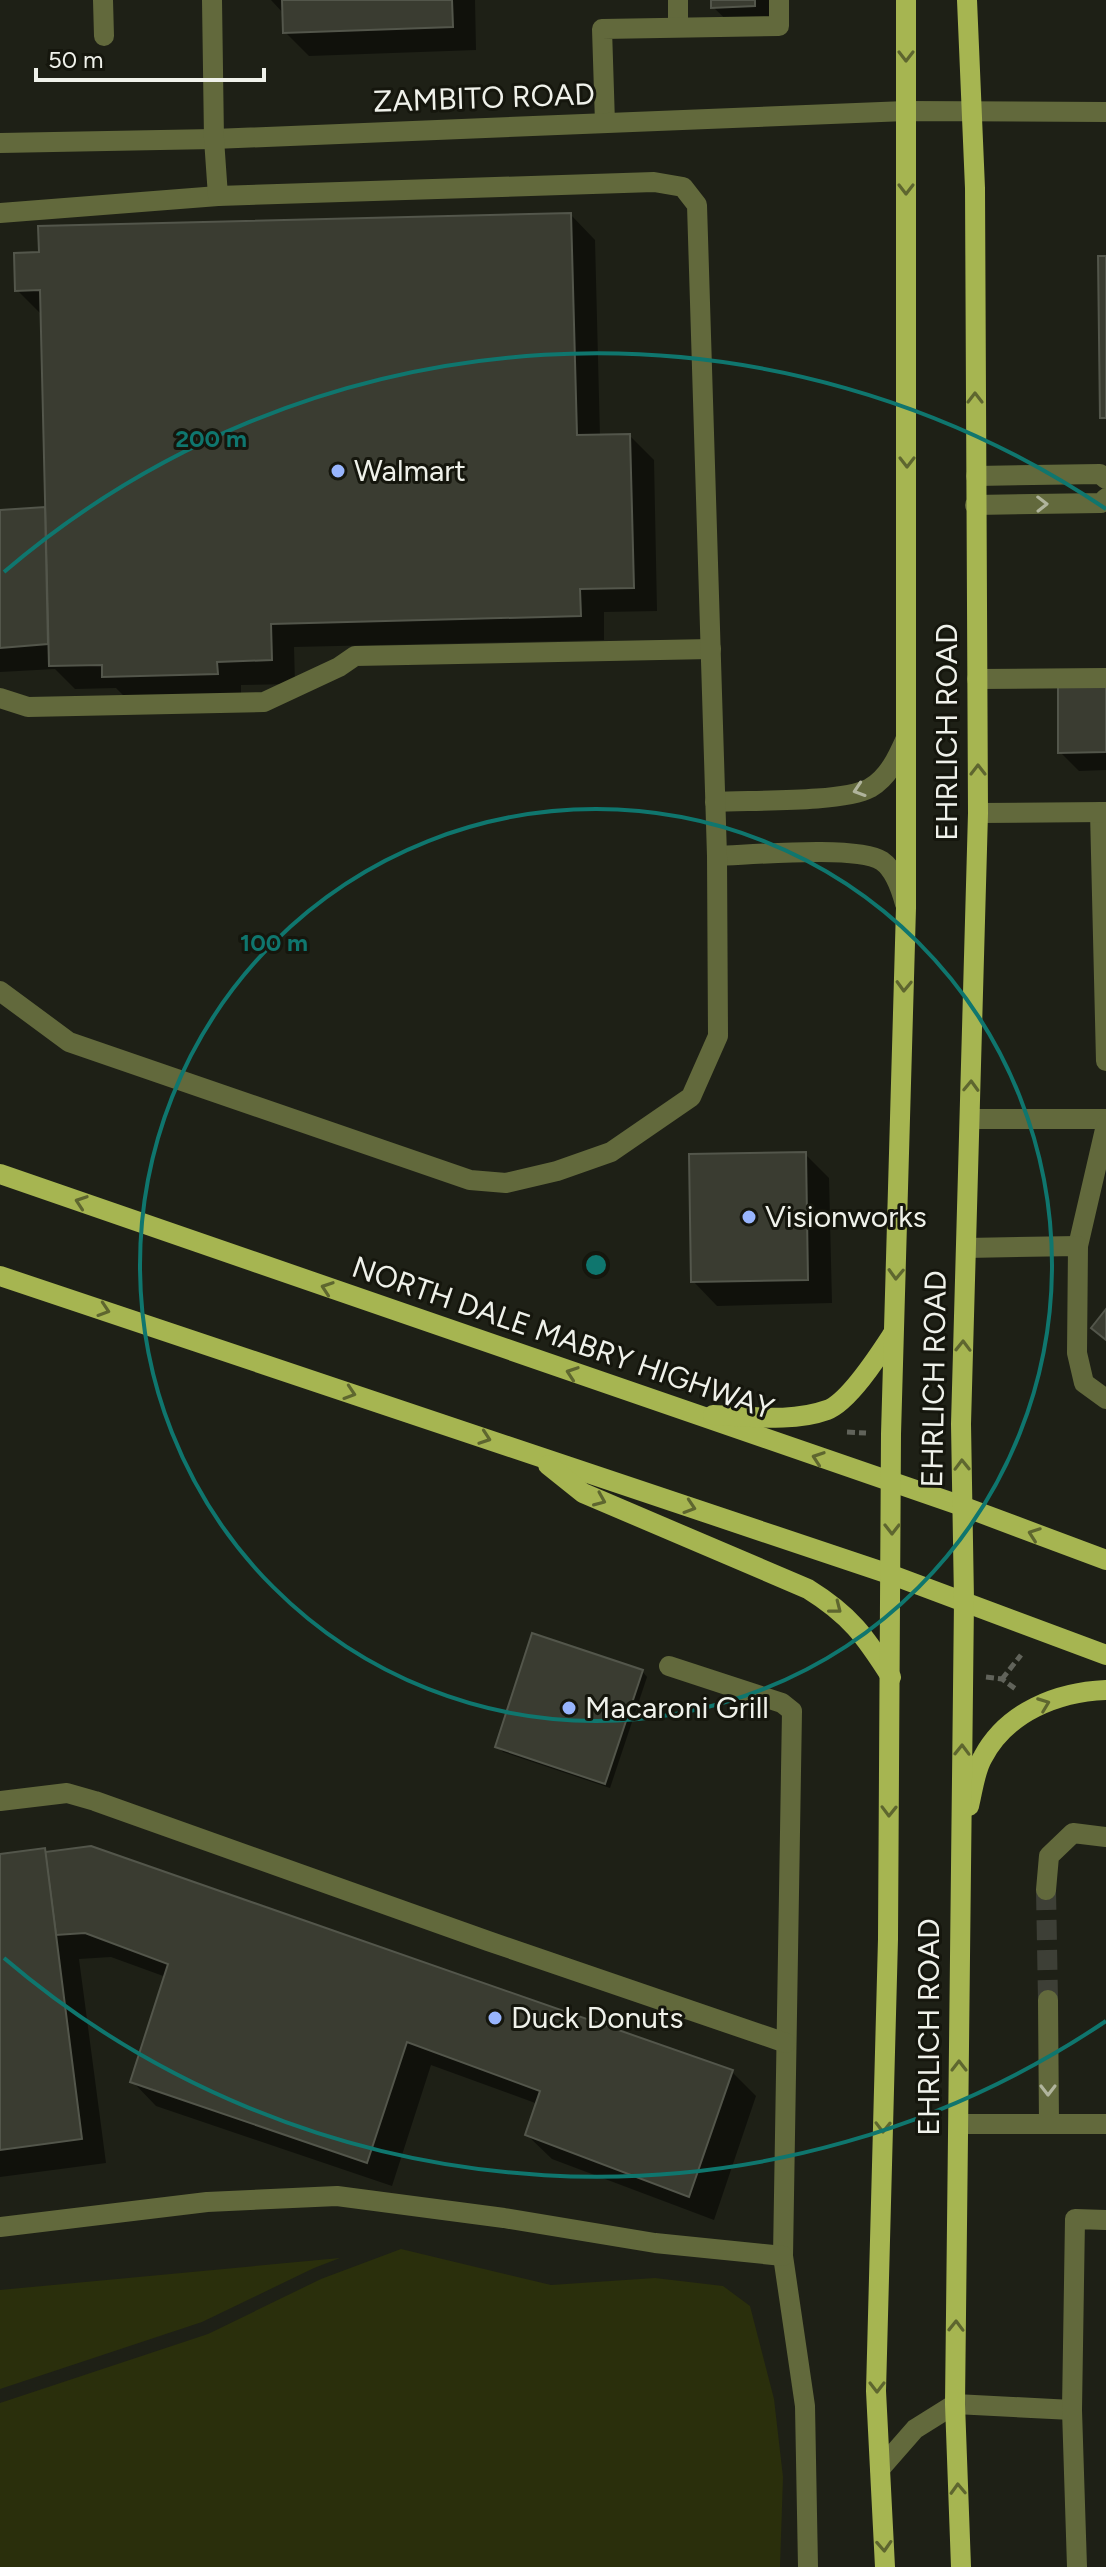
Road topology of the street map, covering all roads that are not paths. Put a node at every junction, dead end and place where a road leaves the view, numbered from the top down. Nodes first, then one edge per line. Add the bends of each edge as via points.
1 (103, 0) edge
2 (212, 0) edge
3 (678, 0) edge
4 (779, 0) edge
5 (906, 0) edge
6 (967, 0) edge
7 (678, 27) junction
8 (104, 36) dead end
9 (971, 110) junction
10 (906, 111) junction
11 (1106, 112) edge
12 (605, 123) junction
13 (214, 139) junction
14 (0, 143) edge
15 (218, 196) junction
16 (0, 213) edge
17 (976, 476) junction
18 (1106, 479) edge
19 (1106, 498) edge
20 (975, 505) junction
21 (711, 649) junction
22 (1106, 678) edge
23 (977, 679) junction
24 (0, 698) edge
25 (907, 734) junction
26 (715, 802) junction
27 (1103, 812) edge
28 (978, 813) junction
29 (717, 856) junction
30 (906, 908) junction
31 (0, 991) edge
32 (1106, 1061) edge
33 (970, 1119) junction
34 (1106, 1122) edge
35 (0, 1174) edge
36 (1078, 1246) junction
37 (966, 1248) junction
38 (0, 1276) edge
39 (894, 1331) junction
40 (1106, 1399) edge
41 (692, 1415) junction
42 (536, 1456) junction
43 (892, 1483) junction
44 (962, 1506) junction
45 (1106, 1560) edge
46 (892, 1575) junction
47 (964, 1600) junction
48 (1106, 1655) edge
49 (669, 1666) dead end
50 (891, 1677) junction
51 (1106, 1690) edge
52 (0, 1801) edge
53 (961, 1833) junction
54 (1106, 1837) edge
55 (1046, 1890) tunnel mouth
56 (1048, 2000) tunnel mouth
57 (786, 2043) junction
58 (959, 2124) junction
59 (1049, 2124) junction
60 (1106, 2124) edge
61 (1106, 2220) edge
62 (0, 2227) edge
63 (783, 2256) junction
64 (955, 2404) junction
65 (1072, 2410) junction
66 (880, 2469) junction
67 (808, 2567) edge
68 (885, 2567) edge
69 (961, 2567) edge
70 (1077, 2567) edge

1 - 8 street
2 - 13 street
3 - 7 street
4 - 7 street via 779,26
5 -> 10 main road, EHRLICH ROAD
6 - 9 main road, EHRLICH ROAD
7 - 12 street via 602,29
9 - 10 street, ZAMBITO ROAD
9 - 11 street, ZAMBITO ROAD
17 -> 9 main road, EHRLICH ROAD
10 - 12 street, ZAMBITO ROAD
10 -> 25 main road, EHRLICH ROAD
12 - 13 street, ZAMBITO ROAD
13 - 14 street, ZAMBITO ROAD
13 - 15 street
15 - 16 street
15 - 21 street via 654,182 683,187 697,205
17 - 18 street via 1100,474
17 - 20 main road, EHRLICH ROAD
20 -> 19 street via 1101,503
20 - 23 main road, EHRLICH ROAD
21 - 24 street via 355,656 264,702 28,707
21 - 26 street
22 - 23 street
28 -> 23 main road, EHRLICH ROAD
25 -> 26 street via 898,757 870,788 836,797
25 - 30 main road, EHRLICH ROAD
26 - 29 street
27 - 28 street
27 - 32 street
33 -> 28 main road, EHRLICH ROAD
29 - 30 street via 865,854 882,861 892,873
29 - 31 street via 718,1036 691,1097 611,1152 506,1183 470,1180 69,1042
30 -> 39 main road, EHRLICH ROAD
33 - 34 street
33 - 37 main road, EHRLICH ROAD
34 - 36 street
41 -> 35 main road, NORTH DALE MABRY HIGHWAY
36 - 37 street
36 - 40 street via 1077,1353 1084,1383
44 -> 37 main road, EHRLICH ROAD
38 -> 42 main road
39 - 41 main road via 869,1373 829,1410 790,1417
39 - 43 main road, EHRLICH ROAD
43 -> 41 main road, NORTH DALE MABRY HIGHWAY
42 -> 46 main road
42 -> 50 main road via 583,1493 821,1597 854,1623
43 - 44 main road, NORTH DALE MABRY HIGHWAY
43 -> 46 main road, EHRLICH ROAD
45 -> 44 main road, NORTH DALE MABRY HIGHWAY
44 - 47 main road, EHRLICH ROAD
46 - 47 main road
46 - 50 main road, EHRLICH ROAD
47 - 48 main road
53 -> 47 main road, EHRLICH ROAD
49 - 57 street via 782,1703 792,1711
50 -> 66 main road, EHRLICH ROAD via 876,2391
53 -> 51 main road via 982,1758 1009,1722 1042,1703
52 - 57 street via 67,1793 95,1801
58 -> 53 main road, EHRLICH ROAD
54 - 55 street via 1073,1833 1049,1856
56 -> 59 street
57 - 63 street
58 - 59 street
64 -> 58 main road, EHRLICH ROAD
59 - 60 street
61 - 65 street via 1075,2219
62 - 63 street via 207,2202 337,2196 655,2243
63 - 67 street via 805,2406
64 - 65 street
64 - 66 street via 915,2429
69 -> 64 main road, EHRLICH ROAD
65 - 70 street
66 -> 68 main road, EHRLICH ROAD

